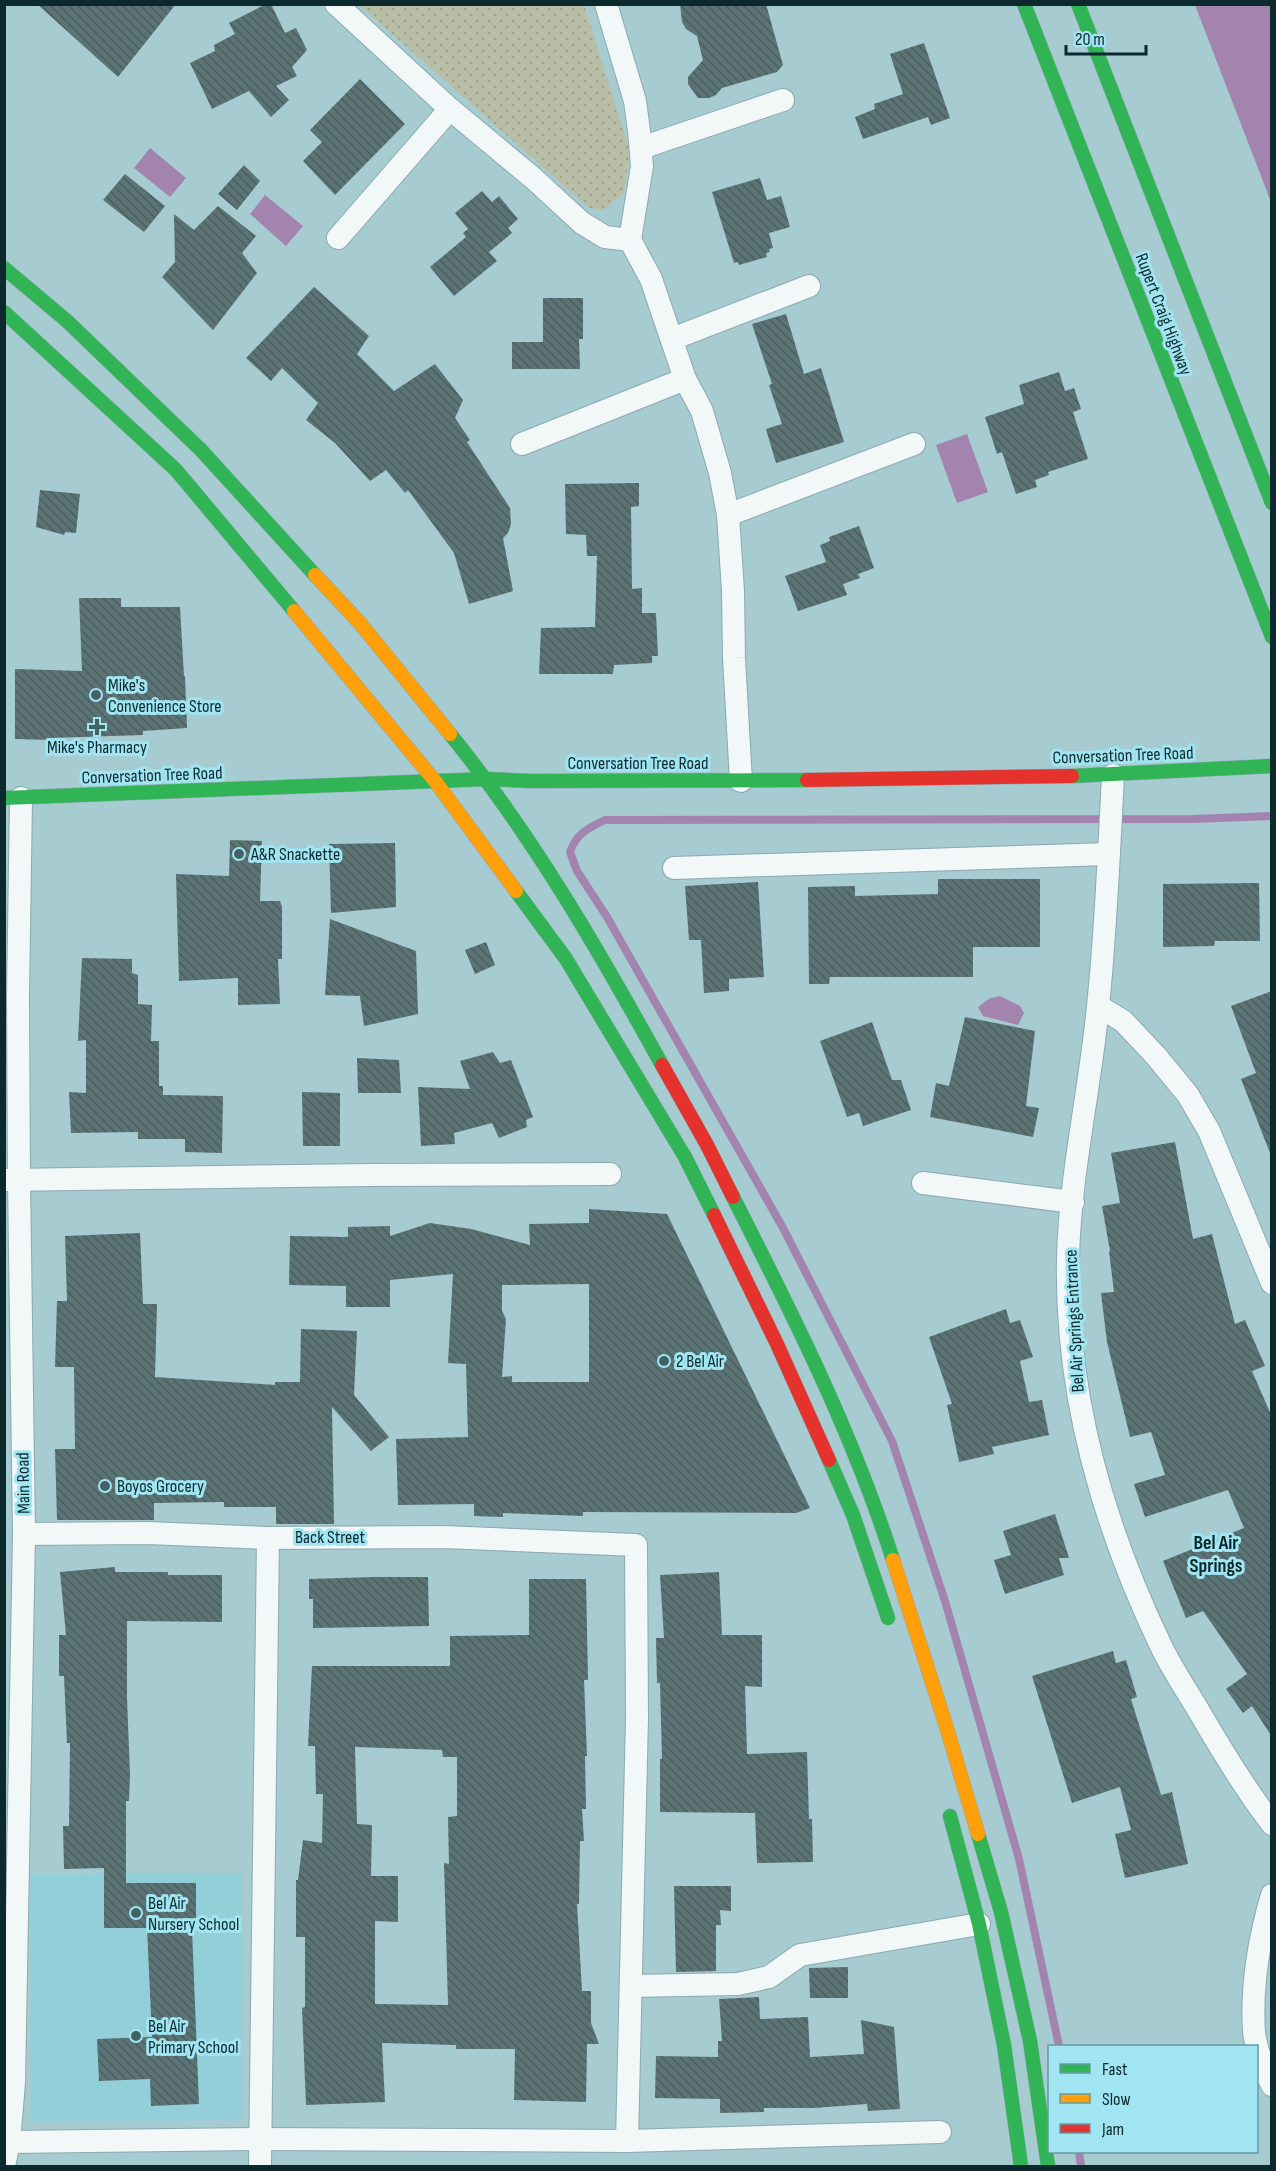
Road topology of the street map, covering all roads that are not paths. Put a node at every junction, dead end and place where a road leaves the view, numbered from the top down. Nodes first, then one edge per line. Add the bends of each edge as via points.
1 (336, 4) edge
2 (606, 4) edge
3 (1024, 4) edge
4 (1078, 4) edge
5 (783, 100) dead end
6 (450, 109) junction
7 (641, 148) junction
8 (338, 238) dead end
9 (630, 240) junction
10 (4, 268) edge
11 (809, 286) dead end
12 (4, 312) edge
13 (672, 339) junction
14 (685, 379) junction
15 (522, 444) dead end
16 (914, 444) dead end
17 (1272, 503) edge
18 (728, 515) junction
19 (1272, 637) edge
20 (1272, 766) edge
21 (486, 779) junction
22 (435, 781) junction
23 (741, 781) junction
24 (1112, 786) junction
25 (13, 798) edge
26 (1109, 846) junction
27 (674, 868) dead end
28 (1098, 1006) junction
29 (609, 1174) dead end
30 (11, 1179) edge
31 (923, 1183) dead end
32 (1073, 1202) junction
33 (1272, 1282) edge
34 (24, 1534) junction
35 (268, 1538) junction
36 (891, 1626) dead end
37 (947, 1804) dead end
38 (1272, 1824) edge
39 (1272, 1895) edge
40 (979, 1924) junction
41 (631, 1986) junction
42 (1257, 2045) edge
43 (1258, 2047) edge
44 (1272, 2085) edge
45 (940, 2132) dead end
46 (260, 2139) junction
47 (627, 2141) junction
48 (9, 2142) junction
49 (4, 2166) edge
50 (260, 2166) edge
51 (1022, 2166) edge
52 (1048, 2166) edge

1 - 6 street
2 - 7 street via 635,101
3 - 19 main road, Rupert Craig Highway
4 - 17 main road, Rupert Craig Highway
5 - 7 street
6 - 8 street
6 - 9 street via 582,223 605,237
7 - 9 street via 642,166
9 - 13 street via 651,279
10 - 21 main road via 67,321 201,450 359,622
11 - 13 street
12 - 22 main road via 176,470
13 - 14 street
14 - 15 street
14 - 18 street via 702,411
16 - 18 street
18 - 23 street
20 - 24 main road, Conversation Tree Road
21 - 22 main road, Conversation Tree Road
21 - 23 main road, Conversation Tree Road
21 - 52 main road via 595,944 706,1145 802,1334 876,1507 1001,1912 1030,2041
22 - 25 main road, Conversation Tree Road
22 - 36 main road via 566,958 685,1157 777,1344 853,1515
23 - 24 main road, Conversation Tree Road
24 - 26 street, Bel Air Springs Entrance
25 - 30 street, Main Road via 18,997
26 - 27 street
26 - 28 street, Bel Air Springs Entrance
28 - 32 street, Bel Air Springs Entrance
28 - 33 street via 1123,1021 1188,1095 1209,1131
29 - 30 street
30 - 34 street, Main Road
31 - 32 street
32 - 38 street, Bel Air Springs Entrance via 1068,1258 1072,1336 1080,1412 1104,1506 1162,1649 1251,1798
34 - 35 street, Back Street via 148,1533
34 - 48 street, Main Road via 14,2071
35 - 41 street, Back Street via 443,1537 636,1545
35 - 46 street
37 - 40 main road
39 - 42 street via 1261,1932 1254,1988
40 - 41 street via 801,1955 769,1977 738,1984
40 - 51 main road via 1004,2045
41 - 47 street
43 - 44 street
45 - 47 street
46 - 47 street
46 - 48 street
46 - 50 street
48 - 49 street, Main Road

